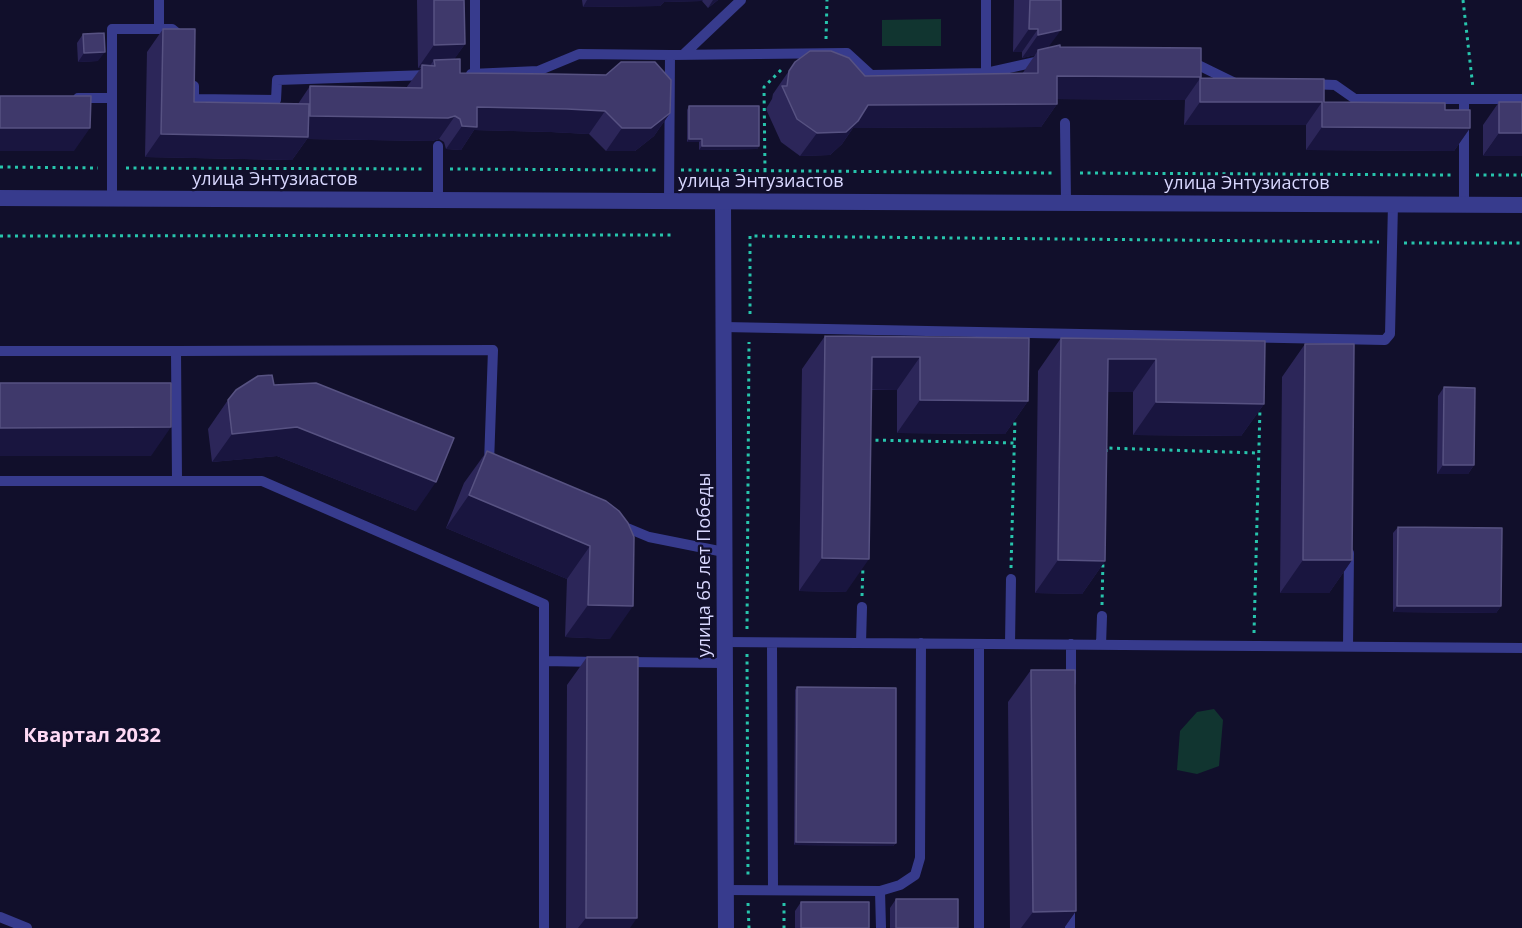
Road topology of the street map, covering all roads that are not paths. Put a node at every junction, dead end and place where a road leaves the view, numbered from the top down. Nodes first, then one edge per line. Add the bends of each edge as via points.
1 (159, 0) edge
2 (476, 0) edge
3 (741, 0) edge
4 (986, 0) edge
5 (159, 29) junction
6 (194, 47) edge
7 (670, 55) junction
8 (683, 55) junction
9 (1174, 58) edge
10 (1047, 60) edge
11 (986, 73) junction
12 (440, 75) edge
13 (194, 78) edge
14 (1244, 83) edge
15 (1300, 84) edge
16 (67, 98) edge
17 (112, 99) junction
18 (1469, 99) junction
19 (1522, 99) edge
20 (1065, 123) dead end
21 (438, 146) edge
22 (0, 198) edge
23 (112, 199) junction
24 (438, 200) junction
25 (669, 201) junction
26 (723, 202) junction
27 (1066, 202) junction
28 (1393, 204) junction
29 (1464, 204) junction
30 (1522, 205) edge
31 (724, 327) junction
32 (0, 351) edge
33 (176, 351) junction
34 (499, 471) edge
35 (0, 481) edge
36 (177, 481) junction
37 (606, 518) edge
38 (1349, 541) edge
39 (724, 552) junction
40 (1011, 579) road end
41 (862, 607) road end
42 (1102, 616) road end
43 (724, 642) junction
44 (772, 643) junction
45 (861, 643) junction
46 (921, 643) junction
47 (979, 644) junction
48 (1010, 644) junction
49 (1071, 644) junction
50 (1101, 645) junction
51 (1348, 646) junction
52 (1522, 648) edge
53 (544, 661) junction
54 (724, 663) junction
55 (1071, 692) edge
56 (726, 890) junction
57 (778, 890) junction
58 (880, 891) junction
59 (1070, 892) edge
60 (0, 917) edge
61 (27, 928) edge
62 (544, 928) edge
63 (726, 928) edge
64 (881, 928) edge
65 (978, 928) edge
66 (1070, 928) edge

1 - 5 lane
2 - 7 lane via 469,74 538,71 579,54
3 - 8 lane
4 - 11 lane
5 - 6 lane via 172,29
5 - 17 lane via 112,29
7 - 8 lane
7 - 25 lane
8 - 11 lane via 846,53 871,75
9 - 14 lane via 1186,58 1232,83
10 - 11 lane
12 - 13 lane via 277,80 276,100 194,99
15 - 18 lane via 1335,85 1355,99
16 - 17 lane
17 - 23 lane
18 - 19 lane
18 - 29 lane
20 - 27 lane
21 - 24 lane
22 - 23 street, улица Энтузиастов
23 - 24 street, улица Энтузиастов
24 - 25 street, улица Энтузиастов
25 - 26 street, улица Энтузиастов
26 - 27 street, улица Энтузиастов
26 - 31 street, улица 65 лет Победы
27 - 28 street, улица Энтузиастов
28 - 29 street, улица Энтузиастов
28 - 31 lane via 1390,334 1385,340 1350,344
29 - 30 street, улица Энтузиастов
31 - 39 street, улица 65 лет Победы
32 - 33 lane
33 - 34 lane via 493,350 488,466
33 - 36 lane
35 - 36 lane
36 - 53 lane via 262,481 544,604
37 - 39 lane via 649,537
38 - 51 lane
39 - 43 street, улица 65 лет Победы
40 - 48 lane
41 - 45 lane
42 - 50 lane
43 - 44 lane
43 - 54 street, улица 65 лет Победы
44 - 45 lane
44 - 57 lane
45 - 46 lane
46 - 47 lane
46 - 58 lane via 920,858 915,875
47 - 48 lane
47 - 65 lane
48 - 49 lane
49 - 50 lane
49 - 55 lane
50 - 51 lane
51 - 52 lane
53 - 54 lane
53 - 62 lane
54 - 56 street, улица 65 лет Победы
56 - 57 lane
56 - 63 street, улица 65 лет Победы
57 - 58 lane
58 - 64 lane
59 - 66 lane
60 - 61 lane

